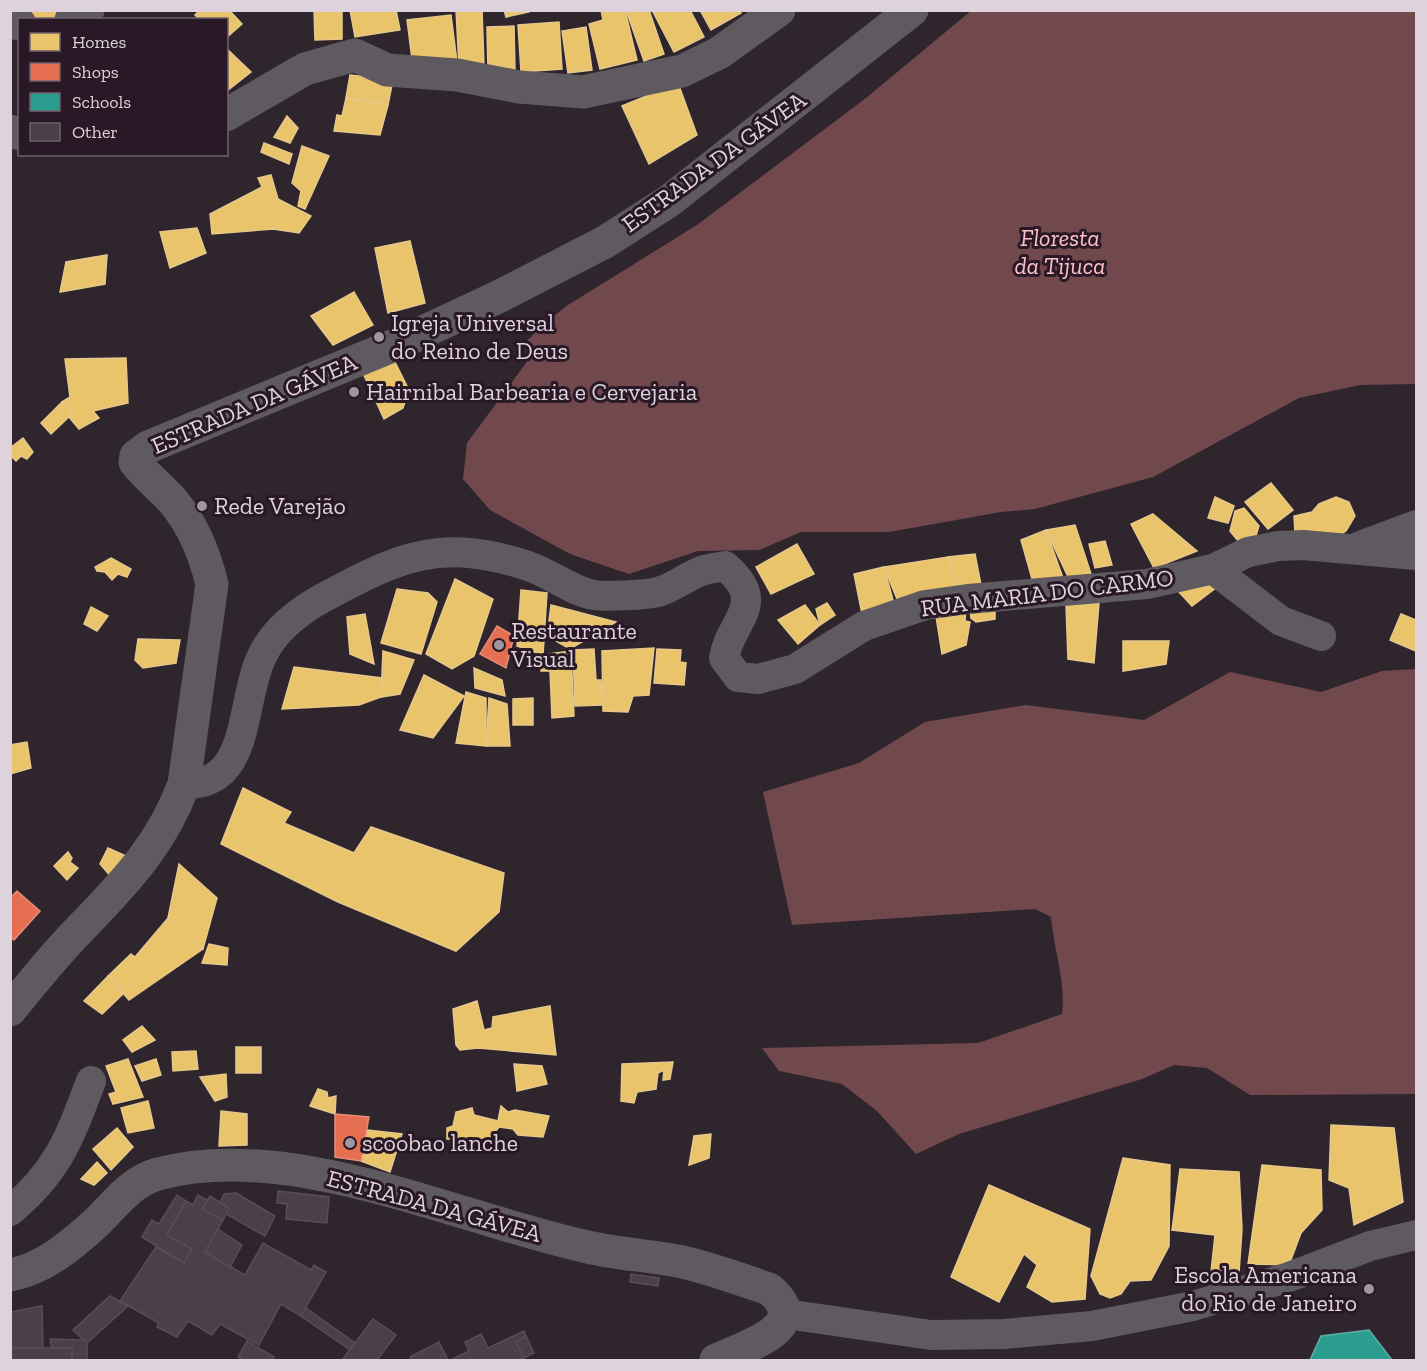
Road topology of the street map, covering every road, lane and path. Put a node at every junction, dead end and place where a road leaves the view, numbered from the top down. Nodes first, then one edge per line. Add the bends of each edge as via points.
1 (88, 10) edge
2 (780, 10) edge
3 (912, 10) edge
4 (74, 18) edge
5 (228, 114) edge
6 (1416, 525) edge
7 (1352, 549) junction
8 (1416, 555) edge
9 (1213, 569) junction
10 (1321, 636) dead end
11 (184, 784) junction
12 (10, 1010) edge
13 (92, 1081) dead end
14 (10, 1211) edge
15 (1416, 1235) edge
16 (10, 1275) edge
17 (786, 1314) junction
18 (716, 1360) edge

1 - 4 street
2 - 5 street via 719,53 682,70 629,84 584,92 519,87 457,75 387,70 355,55 305,69
3 - 11 street, ESTRADA DA GÁVEA via 669,201 605,242 402,342 148,447 136,456 140,469 191,525 212,584
6 - 7 street
7 - 8 street, RUA MARIA DO CARMO
7 - 9 street, RUA MARIA DO CARMO via 1278,546 1248,552
9 - 10 street via 1281,621
9 - 11 street, RUA MARIA DO CARMO via 1147,584 925,605 864,626 795,669 758,679 738,677 724,658 726,645 745,613 747,597 725,566 701,571 658,592 594,595 528,566 464,553 421,554 396,561 331,594 282,627 263,654 252,680 232,761 208,782
11 - 12 street, ESTRADA DA GÁVEA via 173,814 135,872 52,959
13 - 14 street via 51,1173
15 - 17 street via 1370,1246 1289,1277 1193,1306 1092,1326 1004,1335 931,1335
16 - 17 street, ESTRADA DA GÁVEA via 29,1272 57,1255 130,1188 156,1175 207,1166 256,1165 329,1176 592,1248 689,1264 769,1289 785,1306
17 - 18 street via 774,1331

